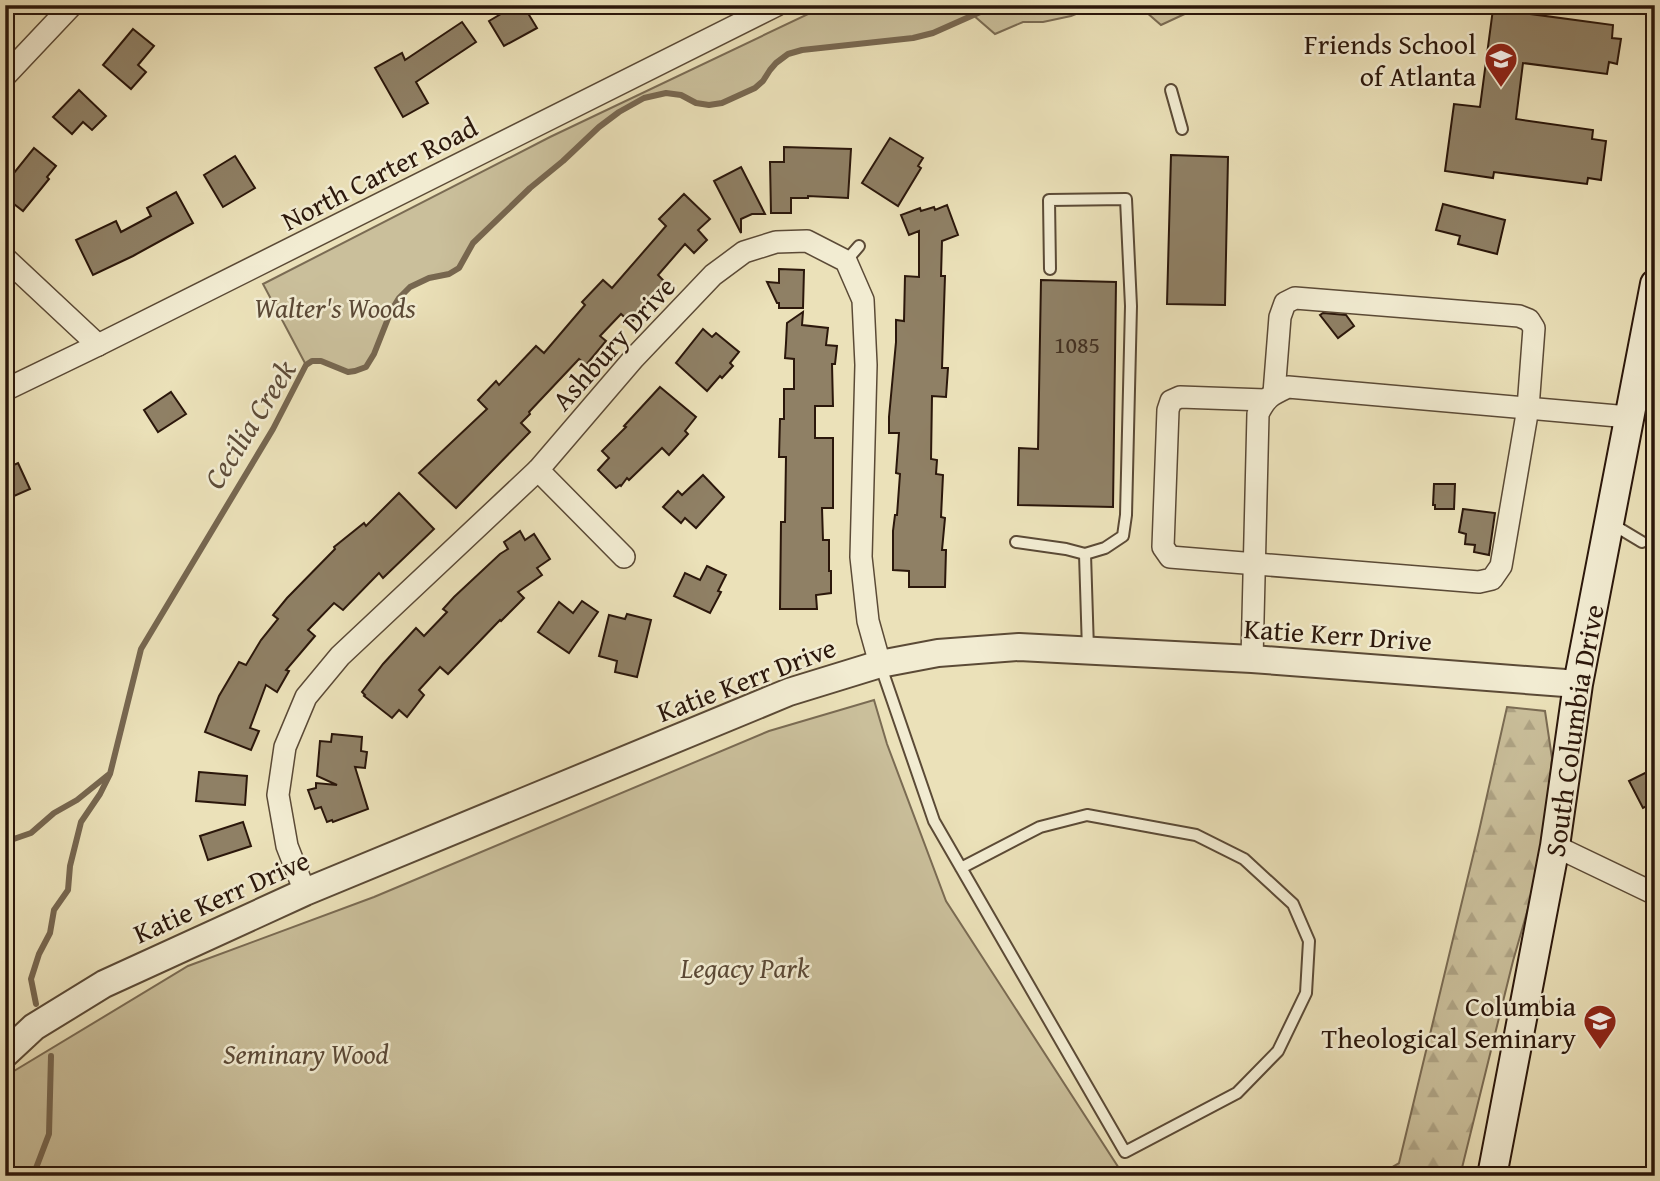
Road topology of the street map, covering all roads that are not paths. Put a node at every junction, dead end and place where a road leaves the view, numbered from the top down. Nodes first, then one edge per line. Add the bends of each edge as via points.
1 (72, 5) edge
2 (777, 5) edge
3 (5, 76) edge
4 (1171, 90) dead end
5 (1182, 129) dead end
6 (5, 258) edge
7 (1050, 270) dead end
8 (1655, 285) edge
9 (99, 345) junction
10 (5, 390) edge
11 (1270, 396) junction
12 (1528, 408) junction
13 (1629, 417) junction
14 (538, 470) junction
15 (1609, 523) junction
16 (1016, 542) dead end
17 (1642, 542) dead end
18 (1085, 554) junction
19 (624, 558) dead end
20 (1253, 564) junction
21 (1088, 650) junction
22 (1252, 659) junction
23 (880, 664) junction
24 (1578, 684) junction
25 (1555, 846) junction
26 (961, 868) junction
27 (305, 892) junction
28 (1655, 894) edge
29 (5, 1054) edge
30 (1492, 1176) edge

1 - 3 street
2 - 9 street, North Carter Road
4 - 5 lane
6 - 9 street
7 - 18 lane via 1049,200 1126,199 1131,306 1126,515 1123,537
8 - 13 main road, South Columbia Drive
9 - 10 street, North Carter Road
11 - 12 street via 1288,387
11 - 12 street via 1280,317 1285,303 1295,298 1529,320 1534,328
11 - 20 street via 1258,414
11 - 20 street via 1180,397 1171,401 1168,410 1163,547 1170,557
12 - 13 street
12 - 20 street via 1501,566 1492,579 1479,582
13 - 15 main road, South Columbia Drive
14 - 19 street
14 - 23 street, Ashbury Drive via 695,293 744,252 776,242 807,241 852,253 863,300 866,365 861,557 868,621
14 - 27 street, Ashbury Drive via 340,656 306,697 285,747 278,796 287,846
15 - 17 lane
15 - 24 main road, South Columbia Drive
16 - 18 lane
18 - 21 lane
20 - 22 street
21 - 22 street, Katie Kerr Drive
21 - 23 street, Katie Kerr Drive via 1019,647 938,653
22 - 24 street, Katie Kerr Drive
23 - 26 lane via 934,821
23 - 27 street, Katie Kerr Drive via 789,692
24 - 25 main road, South Columbia Drive
25 - 28 street
25 - 30 main road, South Columbia Drive
26 - 26 lane via 1125,1152 1237,1093 1278,1051 1306,993 1309,941 1293,904 1244,859 1196,835 1087,815 1040,827
27 - 29 street, Katie Kerr Drive via 104,984 34,1027

